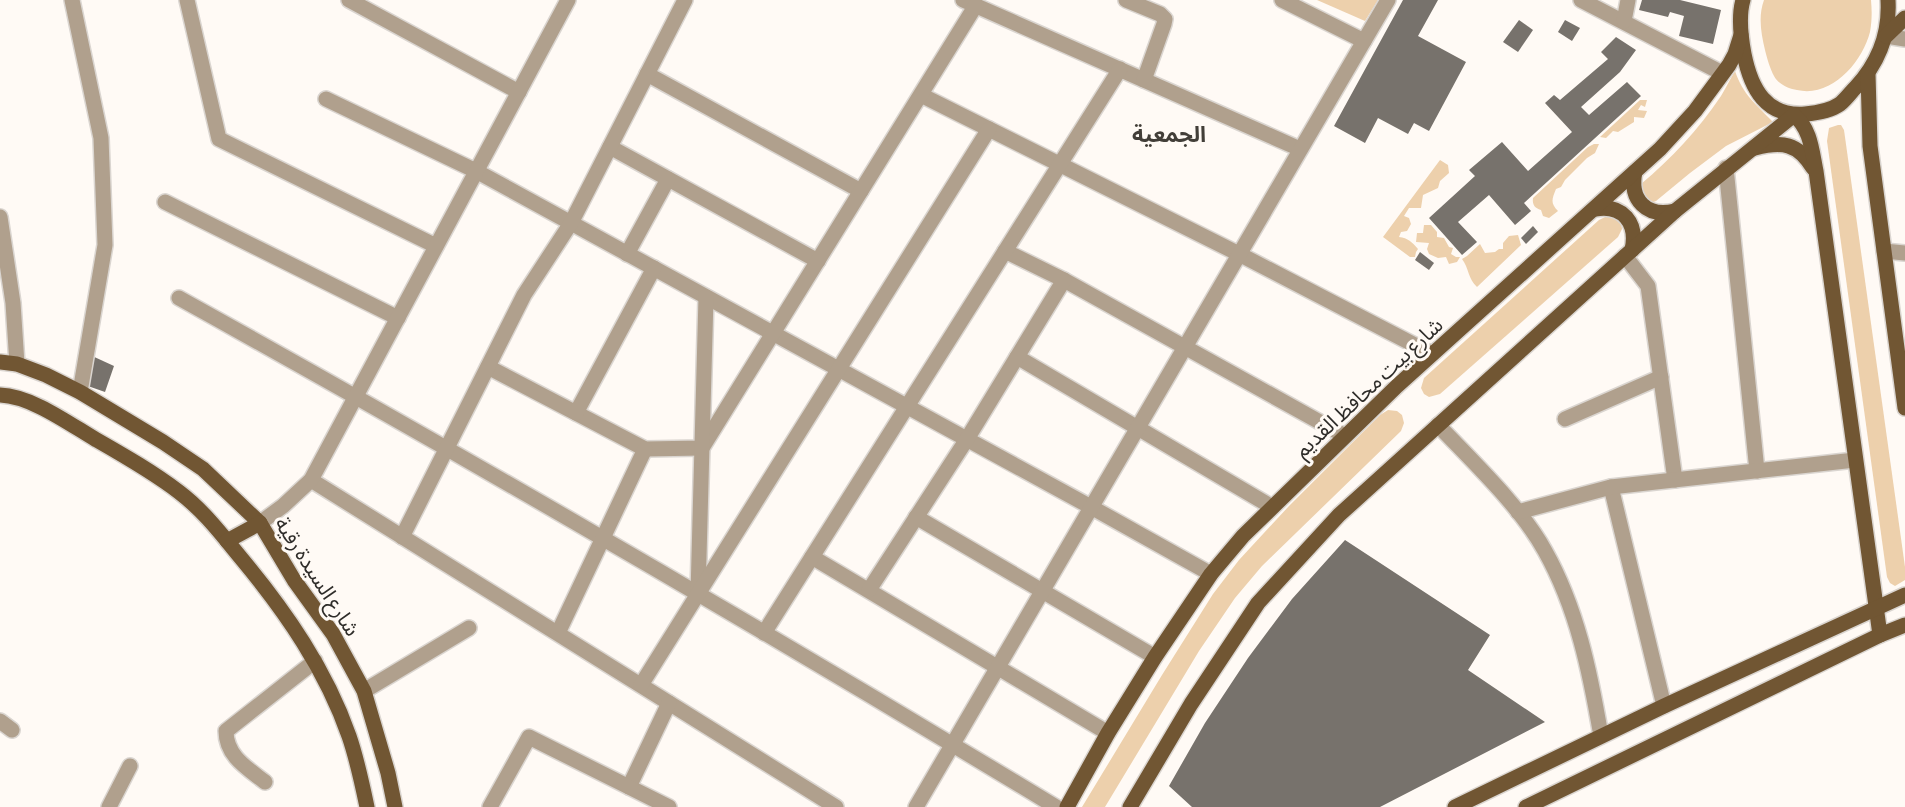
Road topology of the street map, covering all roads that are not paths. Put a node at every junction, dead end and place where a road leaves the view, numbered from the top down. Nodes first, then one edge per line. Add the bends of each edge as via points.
1 (72, 0) edge
2 (187, 0) edge
3 (350, 0) edge
4 (568, 0) edge
5 (685, 0) edge
6 (1126, 0) edge
7 (1282, 0) edge
8 (1388, 0) edge
9 (1581, 0) edge
10 (1628, 0) edge
11 (1743, 0) edge
12 (1888, 0) edge
13 (970, 3) edge
14 (1905, 18) edge
15 (1624, 21) junction
16 (1741, 35) junction
17 (1886, 36) junction
18 (1905, 39) edge
19 (1364, 41) junction
20 (1120, 69) junction
21 (1722, 73) junction
22 (647, 74) junction
23 (1868, 74) junction
24 (1144, 80) junction
25 (519, 92) junction
26 (921, 94) junction
27 (326, 99) dead end
28 (1794, 115) junction
29 (989, 129) junction
30 (609, 147) junction
31 (1300, 149) junction
32 (1749, 150) junction
33 (1059, 164) junction
34 (1726, 168) junction
35 (476, 171) junction
36 (1816, 171) junction
37 (1635, 172) junction
38 (668, 179) junction
39 (861, 191) junction
40 (165, 202) dead end
41 (1595, 209) junction
42 (1675, 211) junction
43 (0, 217) edge
44 (571, 223) junction
45 (436, 246) junction
46 (1005, 250) junction
47 (1884, 251) junction
48 (1629, 253) junction
49 (1905, 253) edge
50 (627, 254) junction
51 (1239, 254) junction
52 (818, 261) junction
53 (654, 268) junction
54 (1064, 280) junction
55 (706, 297) junction
56 (179, 298) dead end
57 (398, 318) junction
58 (773, 333) junction
59 (1185, 346) junction
60 (1432, 354) junction
61 (1017, 357) junction
62 (0, 362) edge
63 (17, 364) junction
64 (488, 367) junction
65 (839, 369) junction
66 (1661, 377) junction
67 (80, 392) junction
68 (0, 395) edge
69 (355, 395) junction
70 (907, 406) junction
71 (1905, 408) edge
72 (576, 413) junction
73 (1565, 419) dead end
74 (1438, 425) junction
75 (1138, 427) junction
76 (1345, 436) junction
77 (967, 439) junction
78 (447, 448) junction
79 (702, 448) junction
80 (645, 449) junction
81 (1855, 460) junction
82 (1757, 471) junction
83 (311, 480) junction
84 (1675, 480) junction
85 (1611, 487) junction
86 (1091, 507) junction
87 (1272, 507) junction
88 (1518, 512) junction
89 (916, 517) junction
90 (260, 524) junction
91 (402, 537) junction
92 (602, 538) junction
93 (227, 541) junction
94 (812, 557) junction
95 (1211, 574) junction
96 (1043, 590) junction
97 (869, 591) junction
98 (698, 594) junction
99 (1905, 595) edge
100 (1876, 608) junction
101 (1905, 625) edge
102 (469, 628) dead end
103 (558, 633) junction
104 (764, 633) junction
105 (1880, 635) junction
106 (1155, 657) junction
107 (315, 661) junction
108 (998, 666) junction
109 (641, 685) junction
110 (364, 691) junction
111 (669, 703) junction
112 (1664, 706) junction
113 (1108, 733) junction
114 (1601, 736) junction
115 (952, 744) junction
116 (130, 766) dead end
117 (265, 782) dead end
118 (629, 787) junction
119 (644, 802) edge
120 (109, 807) edge
121 (367, 807) edge
122 (395, 807) edge
123 (490, 807) edge
124 (669, 807) edge
125 (837, 807) edge
126 (915, 807) edge
127 (1056, 807) edge
128 (1067, 807) edge
129 (1130, 807) edge
130 (1455, 807) edge
131 (1526, 807) edge

1 - 67 street via 101,138 105,245
2 - 45 street via 219,139
3 - 25 street
4 - 25 street
5 - 22 street
6 - 24 street via 1165,19
7 - 19 street
8 - 19 street
9 - 15 street
10 - 15 street
11 - 16 main road
12 - 17 main road
13 - 20 street
13 - 26 street
14 - 17 main road
15 - 21 street
16 - 21 main road, شارع بيت محافظ القديم via 1735,54
16 - 28 main road via 1746,66 1759,96 1782,113
17 - 18 street
17 - 23 main road
19 - 31 street
20 - 24 street
20 - 33 street
21 - 37 main road, شارع بيت محافظ القديم via 1695,111
22 - 30 street
22 - 39 street
23 - 28 main road via 1839,104 1819,113
23 - 47 main road via 1870,146
24 - 31 street
25 - 35 street
26 - 29 street
26 - 39 street
27 - 35 street
28 - 32 main road
28 - 36 main road via 1806,131
29 - 33 street
29 - 65 street
30 - 38 street
30 - 44 street
31 - 51 street
32 - 34 main road
32 - 36 main road via 1776,144 1794,147
33 - 46 street
33 - 51 street
34 - 42 main road
34 - 82 street
35 - 44 street
35 - 45 street
36 - 81 main road
37 - 41 main road, شارع بيت محافظ القديم
37 - 42 main road via 1634,189 1642,205 1658,213
38 - 50 street
38 - 52 street
39 - 52 street
40 - 57 street
41 - 48 main road via 1612,209 1626,218 1634,233
41 - 60 main road, شارع بيت محافظ القديم
42 - 48 main road
43 - 63 street via 13,303
44 - 50 street
44 - 64 street via 524,295
45 - 57 street
46 - 54 street
46 - 70 street
47 - 49 street
47 - 71 main road
48 - 66 street via 1648,286
48 - 74 main road
50 - 53 street
51 - 59 street
51 - 60 street
52 - 58 street
53 - 55 street
53 - 72 street
54 - 59 street
54 - 61 street
55 - 58 street
55 - 79 street
56 - 69 street
57 - 69 street
58 - 65 street
58 - 79 street
59 - 75 street
59 - 76 street
60 - 76 main road, شارع بيت محافظ القديم
61 - 75 street
61 - 77 street
62 - 63 main road, شارع السيدة رقية
63 - 67 main road, شارع السيدة رقية
64 - 72 street
64 - 78 street
65 - 70 street
65 - 98 street
66 - 73 street
66 - 84 street
67 - 90 main road, شارع السيدة رقية via 194,463
68 - 93 main road via 40,408 143,467 206,515
69 - 78 street
69 - 83 street
70 - 77 street
70 - 94 street
72 - 80 street
74 - 88 street
74 - 129 main road via 1339,515 1258,603 1191,704
75 - 86 street
75 - 87 street
76 - 87 main road, شارع بيت محافظ القديم
77 - 86 street
77 - 89 street
78 - 91 street
78 - 92 street
79 - 80 street
79 - 98 street
80 - 92 street
81 - 82 street
81 - 100 main road
82 - 84 street
83 - 90 street
83 - 91 street
84 - 85 street
85 - 88 street
85 - 112 street
86 - 95 street
86 - 96 street
87 - 95 main road, شارع بيت محافظ القديم
88 - 114 street via 1545,550 1568,601 1584,652
89 - 96 street
89 - 97 street
90 - 93 main road
90 - 110 main road, شارع السيدة رقية via 333,634
91 - 103 street
92 - 98 street
92 - 103 street
93 - 107 main road via 294,627
94 - 97 street
94 - 104 street
95 - 106 main road, شارع بيت محافظ القديم
96 - 106 street
96 - 108 street
97 - 108 street
98 - 104 street
98 - 109 street
99 - 100 main road
100 - 105 main road
100 - 112 main road
101 - 105 main road
102 - 110 street
103 - 109 street
104 - 115 street
105 - 131 main road
106 - 113 main road, شارع بيت محافظ القديم
107 - 117 street via 226,731 226,743 237,759
107 - 121 main road via 349,735
108 - 113 street
108 - 115 street
109 - 111 street
110 - 122 main road, شارع السيدة رقية
111 - 118 street
111 - 125 street
112 - 114 main road
113 - 128 main road, شارع بيت محافظ القديم
114 - 130 main road
115 - 126 street
115 - 127 street
116 - 120 street
118 - 119 street
118 - 123 street via 529,737
119 - 124 street

